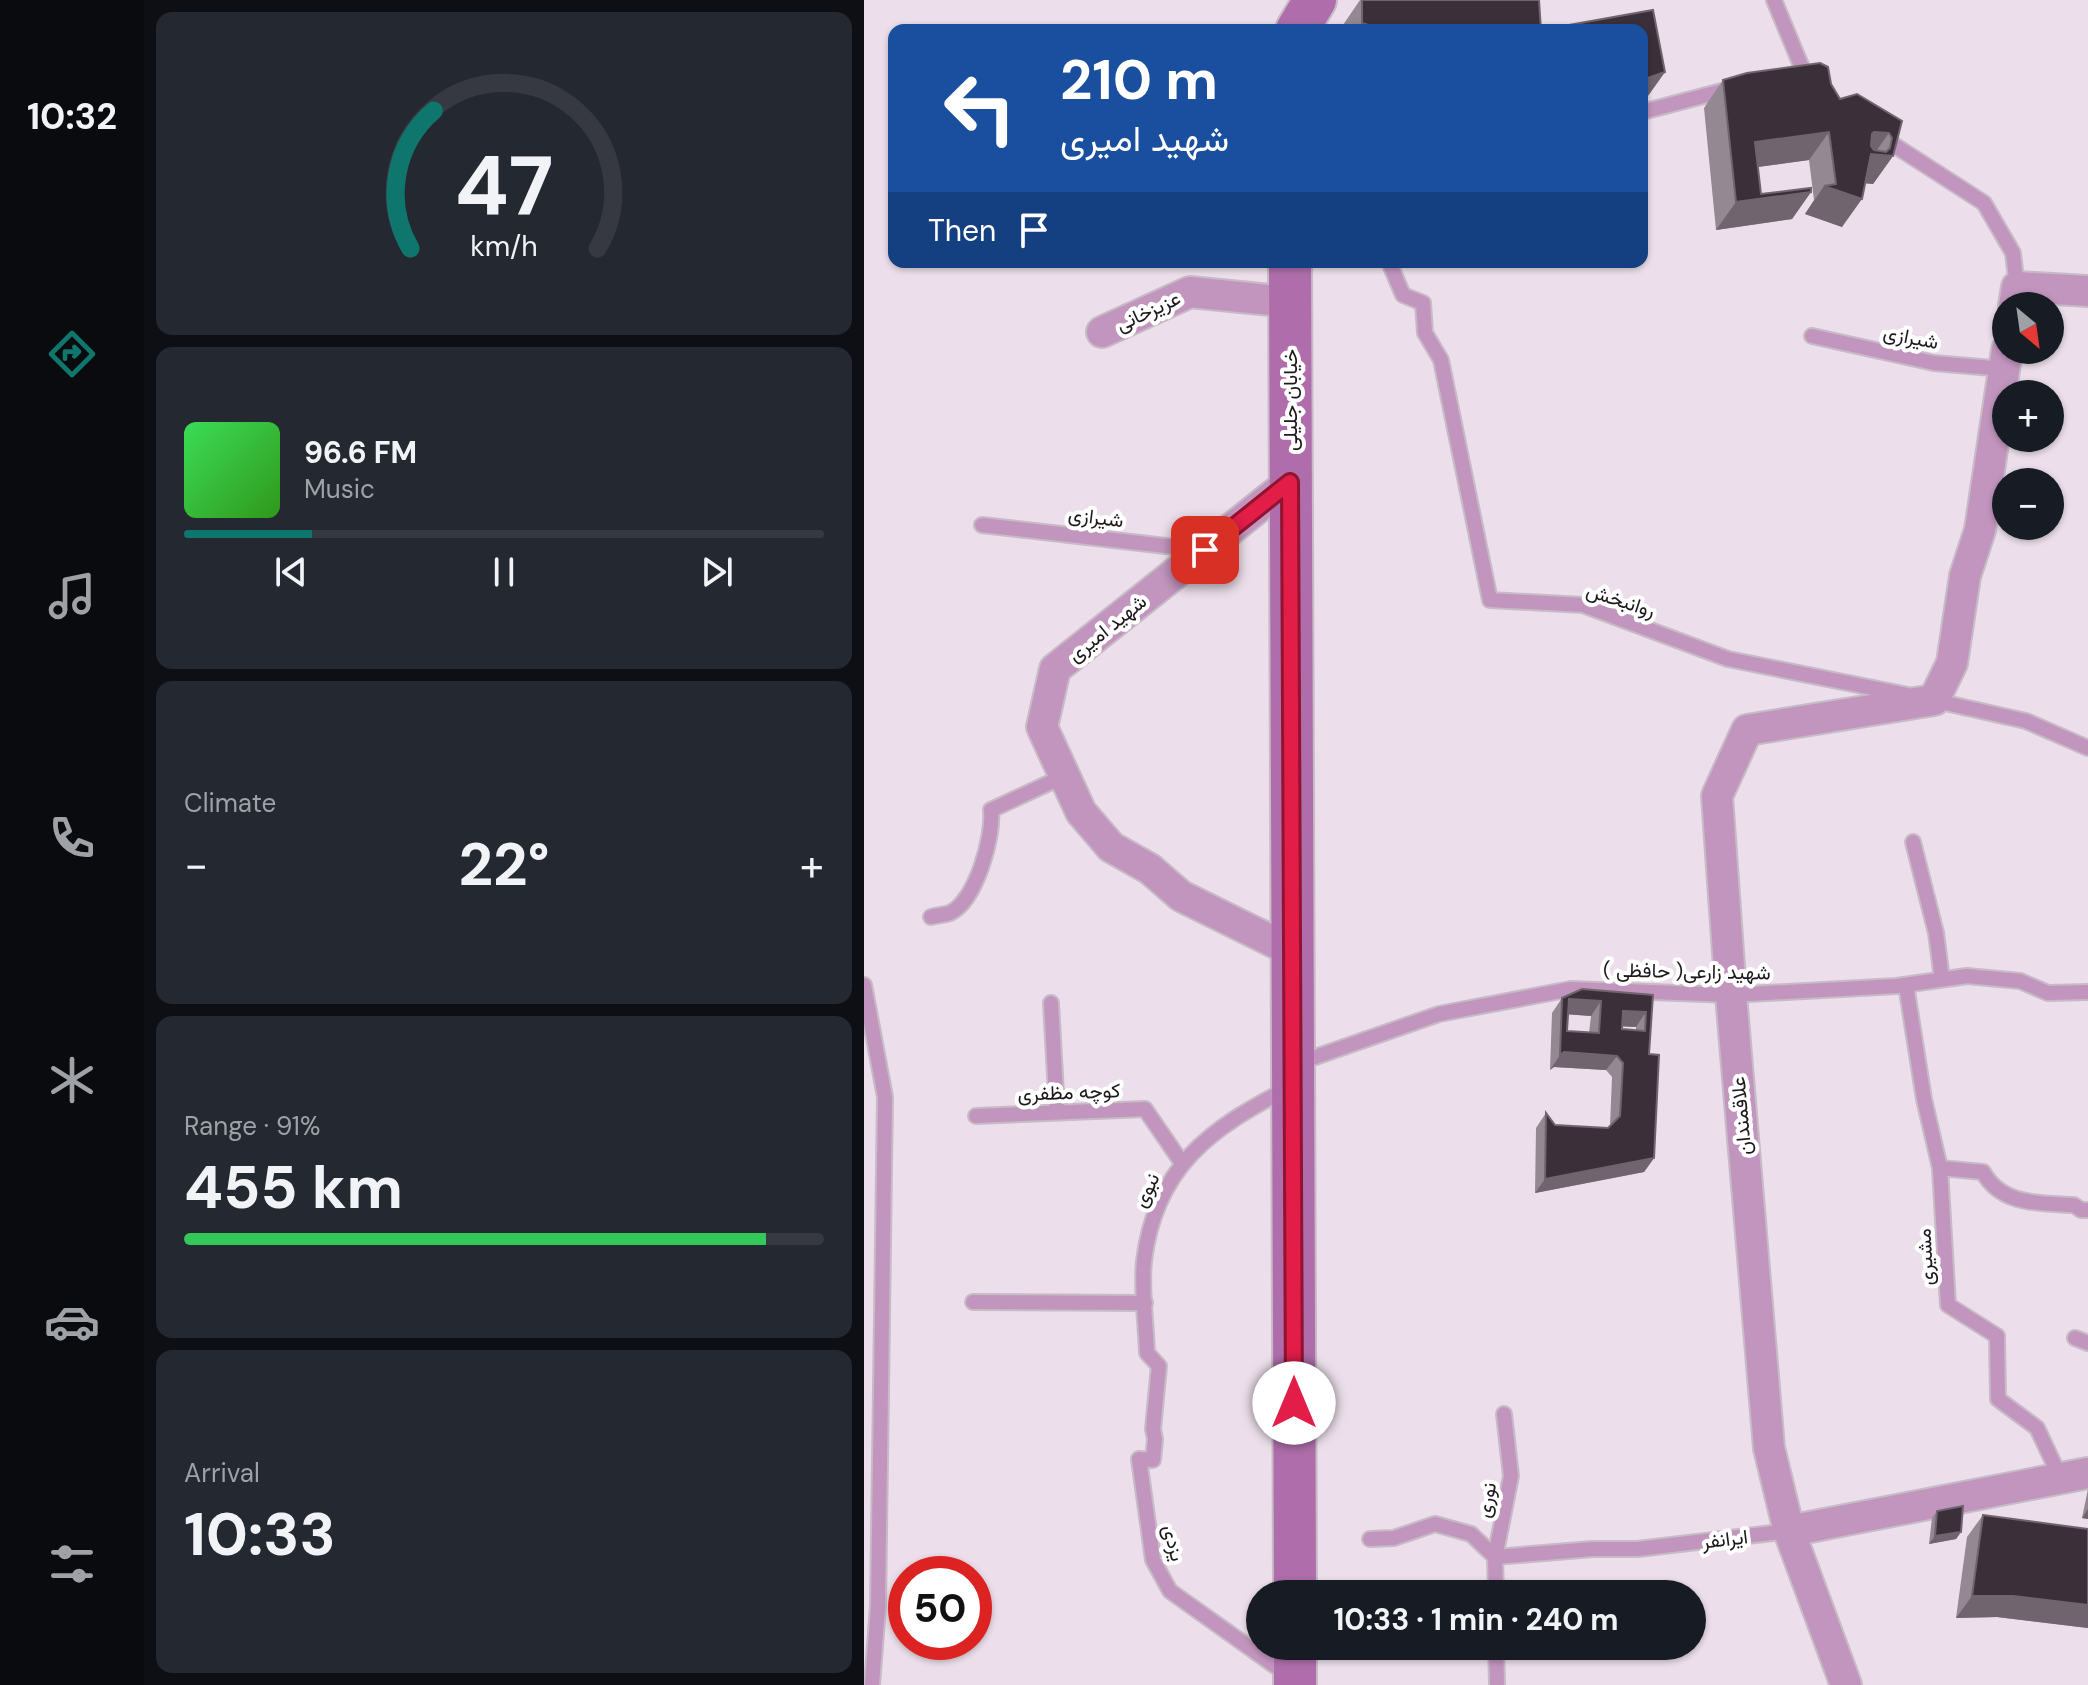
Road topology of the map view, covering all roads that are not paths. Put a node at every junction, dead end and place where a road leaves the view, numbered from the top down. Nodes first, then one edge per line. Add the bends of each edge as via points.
1 (1289, 0) edge
2 (1315, 0) edge
3 (1774, 0) edge
4 (1289, 24) edge
5 (1301, 24) edge
6 (1804, 82) edge
7 (1742, 86) edge
8 (1648, 110) edge
9 (1866, 127) edge
10 (1392, 268) edge
11 (1290, 282) edge
12 (2088, 291) edge
13 (2015, 292) edge
14 (2064, 293) edge
15 (1102, 332) dead end
16 (1812, 336) dead end
17 (1992, 361) edge
18 (2004, 364) edge
19 (1290, 482) junction
20 (982, 525) dead end
21 (1205, 550) junction
22 (1934, 700) junction
23 (2088, 748) edge
24 (1064, 776) junction
25 (1913, 842) dead end
26 (931, 917) dead end
27 (1292, 951) junction
28 (1942, 979) junction
29 (864, 985) edge
30 (1906, 985) junction
31 (2088, 992) edge
32 (1731, 995) junction
33 (1051, 1003) dead end
34 (1293, 1075) junction
35 (1057, 1112) junction
36 (976, 1116) dead end
37 (1182, 1163) junction
38 (1940, 1168) junction
39 (2088, 1210) edge
40 (973, 1302) dead end
41 (1145, 1303) junction
42 (1159, 1366) joint
43 (1504, 1414) dead end
44 (2074, 1476) edge
45 (1789, 1531) junction
46 (1370, 1539) dead end
47 (1495, 1557) junction
48 (1295, 1580) edge
49 (1496, 1580) edge
50 (1496, 1660) edge
51 (1295, 1670) edge
52 (1497, 1683) edge
53 (872, 1685) edge
54 (1846, 1685) edge

1 - 4 main road
2 - 5 main road
3 - 6 lane
7 - 8 lane
9 - 13 lane via 1984,203 2013,253
10 - 22 lane, روانبخش via 1403,295 1423,303 1425,333 1441,360 1490,600 1583,605 1728,659
11 - 15 street, عزیزخانی via 1190,292
11 - 19 main road, خیابان جلیلی
12 - 14 street
16 - 17 lane, شیرازی via 1934,363
18 - 22 street via 1980,530 1965,576 1952,663
19 - 21 street, شهید امیری
19 - 27 main road, خیابان جلیلی
20 - 21 lane, شیرازی
21 - 24 street, شهید امیری via 1055,669 1042,727
22 - 23 lane, روانبخش via 2026,721
22 - 32 street, علاقمندان via 1747,730 1717,796
24 - 26 lane via 991,810 987,850 974,882 961,904
24 - 27 street, شهید امیری via 1081,812 1111,847 1150,869 1181,896
25 - 28 lane
27 - 34 main road, خیابان جلیلی
28 - 30 lane, شهید زارعی( حافظی )
28 - 31 lane, شهید زارعی( حافظی ) via 1967,976 2020,981 2048,993
29 - 53 lane via 885,1097 878,1606
30 - 32 lane, شهید زارعی( حافظی )
30 - 38 lane, مشیری
32 - 34 lane, شهید زارعی( حافظی ) via 1571,989 1439,1014
32 - 45 street, علاقمندان via 1769,1448
33 - 35 lane
34 - 37 lane, نبوی
34 - 48 main road, خیابان جلیلی
35 - 36 lane, کوچه مظفری
35 - 37 lane, کوچه مظفری via 1145,1109
37 - 41 lane, نبوی via 1154,1214 1144,1263
38 - 39 lane via 1983,1172 2019,1202
38 - 44 lane, مشیری via 1948,1305 1997,1336 1998,1399 2037,1428
40 - 41 lane
41 - 42 lane, نبوی via 1147,1353
42 - 51 lane, یزدی via 1153,1460 1139,1459 1153,1560 1170,1591
43 - 47 lane, نوری via 1511,1476
44 - 45 street, ایرانفر
45 - 47 lane, ایرانفر via 1638,1549
45 - 54 street, علاقمندان
46 - 47 lane via 1394,1538 1435,1524 1471,1534
47 - 49 lane, نوری
50 - 52 lane

